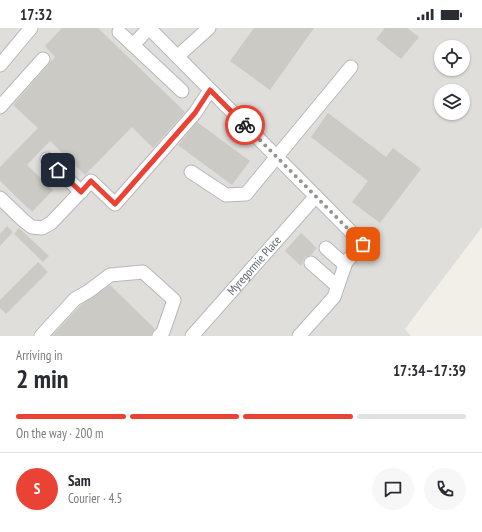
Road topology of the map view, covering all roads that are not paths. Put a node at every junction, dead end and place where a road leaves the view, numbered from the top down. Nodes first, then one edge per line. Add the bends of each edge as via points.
1 (31, 28) edge
2 (149, 28) edge
3 (209, 28) edge
4 (119, 32) dead end
5 (132, 45) junction
6 (178, 56) junction
7 (43, 59) dead end
8 (0, 65) edge
9 (351, 67) dead end
10 (210, 90) junction
11 (182, 91) dead end
12 (0, 107) edge
13 (278, 157) junction
14 (47, 160) dead end
15 (191, 172) dead end
16 (81, 192) junction
17 (316, 196) junction
18 (0, 198) edge
19 (326, 248) dead end
20 (311, 263) dead end
21 (345, 265) junction
22 (338, 286) junction
23 (41, 336) edge
24 (159, 336) edge
25 (192, 336) edge
26 (299, 336) edge

1 - 8 street
2 - 5 street
2 - 6 street
3 - 6 street
4 - 5 street
5 - 11 street
6 - 10 street
7 - 12 street
9 - 13 street
10 - 13 street
10 - 16 street via 195,113 115,204 91,181
13 - 15 street via 246,194 226,196
13 - 17 street
14 - 16 street
16 - 18 street via 51,223 42,228 32,227
17 - 21 street via 367,248
17 - 25 street, Myregormie Place
19 - 21 street
20 - 22 street
21 - 22 street
22 - 26 street via 334,297
23 - 24 street via 75,298 89,291 110,274 143,272 174,300 163,332

